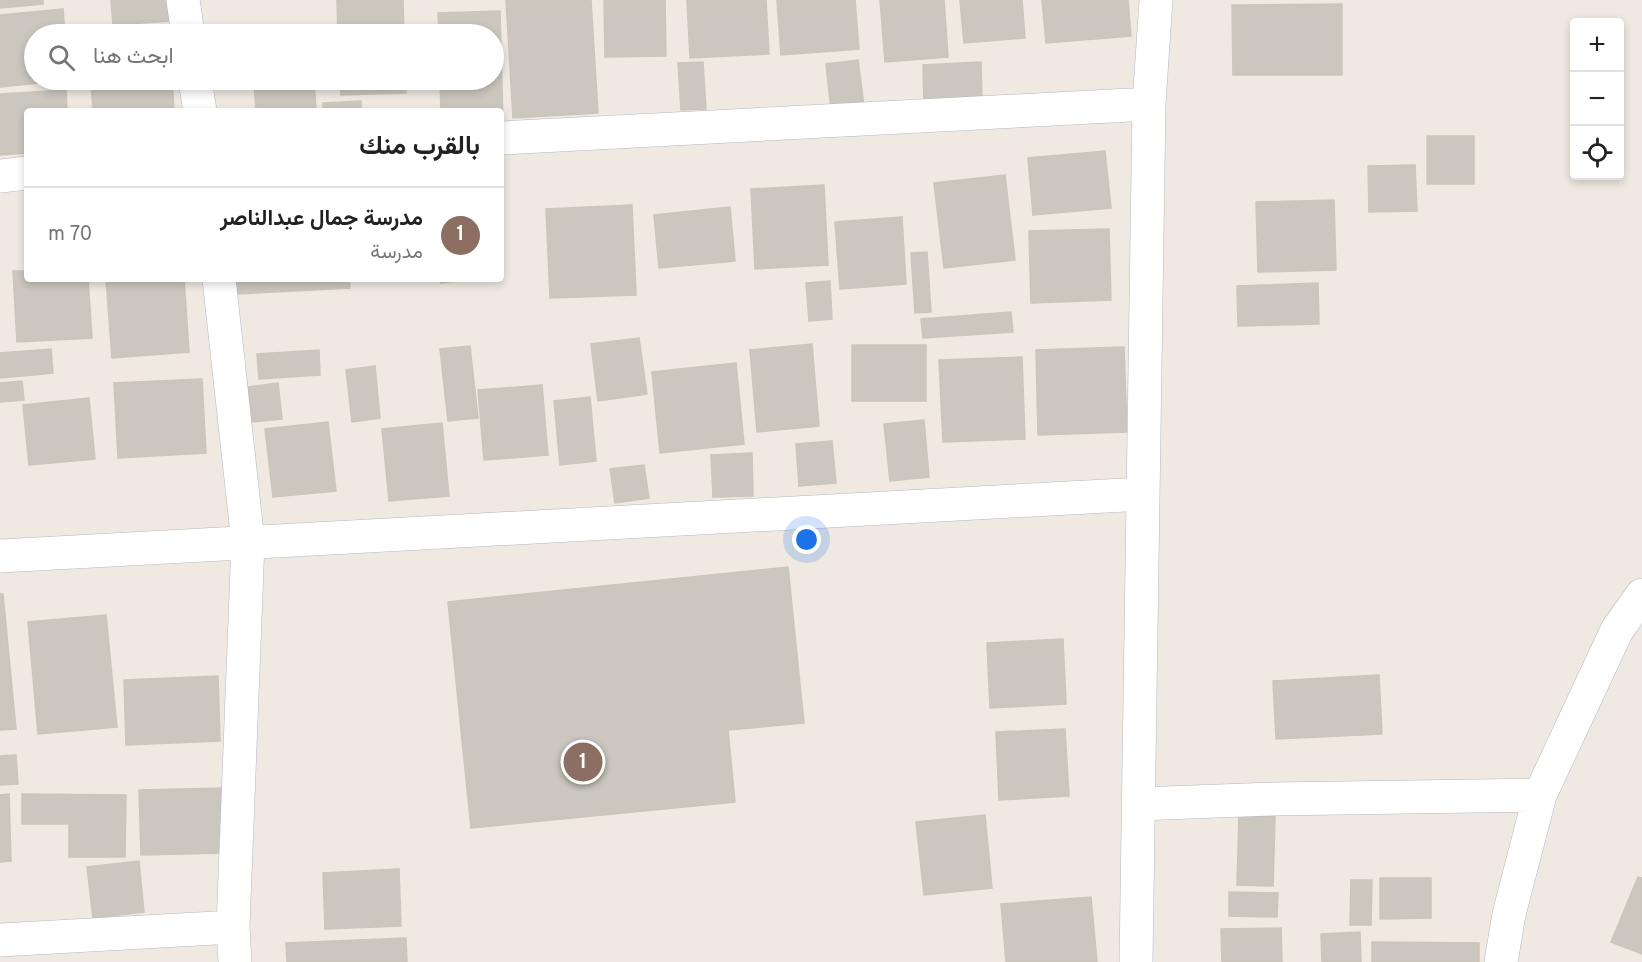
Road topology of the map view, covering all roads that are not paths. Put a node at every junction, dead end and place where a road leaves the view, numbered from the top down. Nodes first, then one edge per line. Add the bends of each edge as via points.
1 (183, 0) edge
2 (1156, 0) edge
3 (187, 24) edge
4 (197, 90) edge
5 (1149, 104) junction
6 (200, 108) edge
7 (504, 138) edge
8 (24, 173) edge
9 (0, 176) edge
10 (219, 282) edge
11 (1143, 494) junction
12 (248, 542) junction
13 (0, 556) edge
14 (1642, 595) edge
15 (1540, 795) junction
16 (1138, 804) junction
17 (233, 927) junction
18 (0, 940) edge
19 (235, 962) edge
20 (1136, 962) edge
21 (1501, 962) edge

1 - 3 street
2 - 5 street
4 - 6 street
5 - 7 street
5 - 11 street
8 - 9 street
10 - 12 street
11 - 12 street
11 - 16 street
12 - 13 street
12 - 17 street
14 - 15 street via 1617,630
15 - 16 street
15 - 21 street via 1509,914
16 - 20 street
17 - 18 street
17 - 19 street

